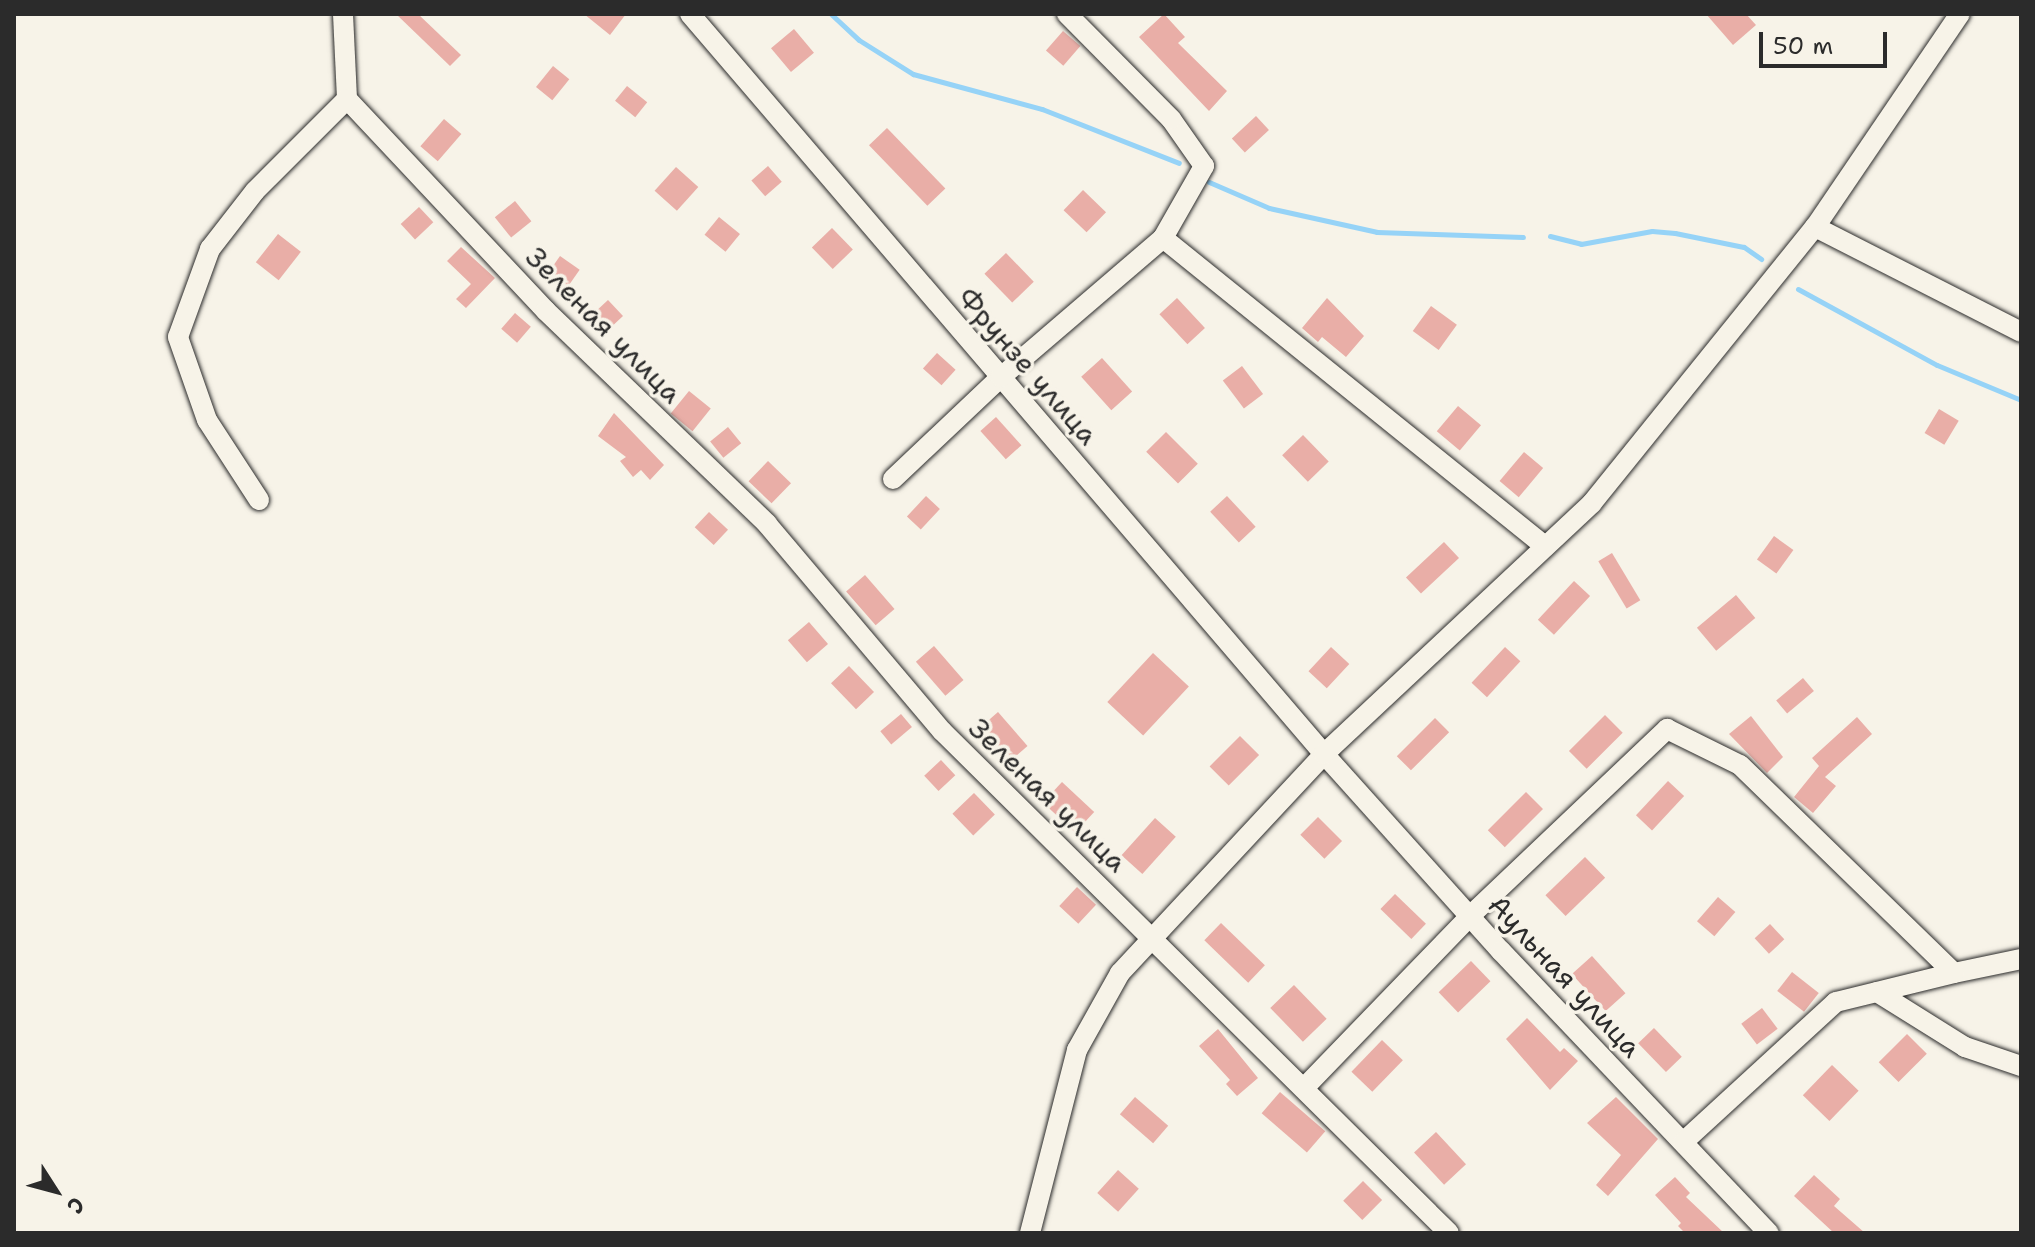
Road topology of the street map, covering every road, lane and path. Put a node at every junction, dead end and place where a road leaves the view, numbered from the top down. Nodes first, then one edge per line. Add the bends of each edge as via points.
1 (343, 14) edge
2 (690, 14) edge
3 (1067, 14) edge
4 (1960, 14) edge
5 (347, 99) junction
6 (1815, 227) junction
7 (1163, 238) junction
8 (2021, 332) edge
9 (1001, 377) junction
10 (893, 479) dead end
11 (259, 500) dead end
12 (1545, 546) junction
13 (1324, 754) junction
14 (1470, 916) junction
15 (1154, 936) junction
16 (2021, 959) edge
17 (1954, 973) junction
18 (1877, 992) junction
19 (2021, 1066) edge
20 (1304, 1088) junction
21 (1683, 1142) junction
22 (1030, 1233) edge
23 (1449, 1233) edge
24 (1769, 1233) edge

1 - 5 street
2 - 9 street, Фрунзе улица
3 - 7 street via 1171,119 1204,166
4 - 6 street
5 - 11 street via 255,191 210,249 178,337 207,420
5 - 15 street, Зеленая улица via 546,311 767,524 942,731
6 - 8 street
6 - 12 street via 1592,503
7 - 9 street
7 - 12 street
9 - 10 street
9 - 13 street, Фрунзе улица
12 - 13 street
13 - 14 street, Аульная улица
13 - 15 street
14 - 17 street via 1667,729 1740,765
14 - 20 street
14 - 21 street, Аульная улица
15 - 20 street, Зеленая улица
15 - 22 street via 1120,973 1077,1050
16 - 17 street
17 - 18 street
18 - 19 street via 1965,1047
18 - 21 street via 1836,1002
20 - 23 street, Зеленая улица
21 - 24 street, Аульная улица

